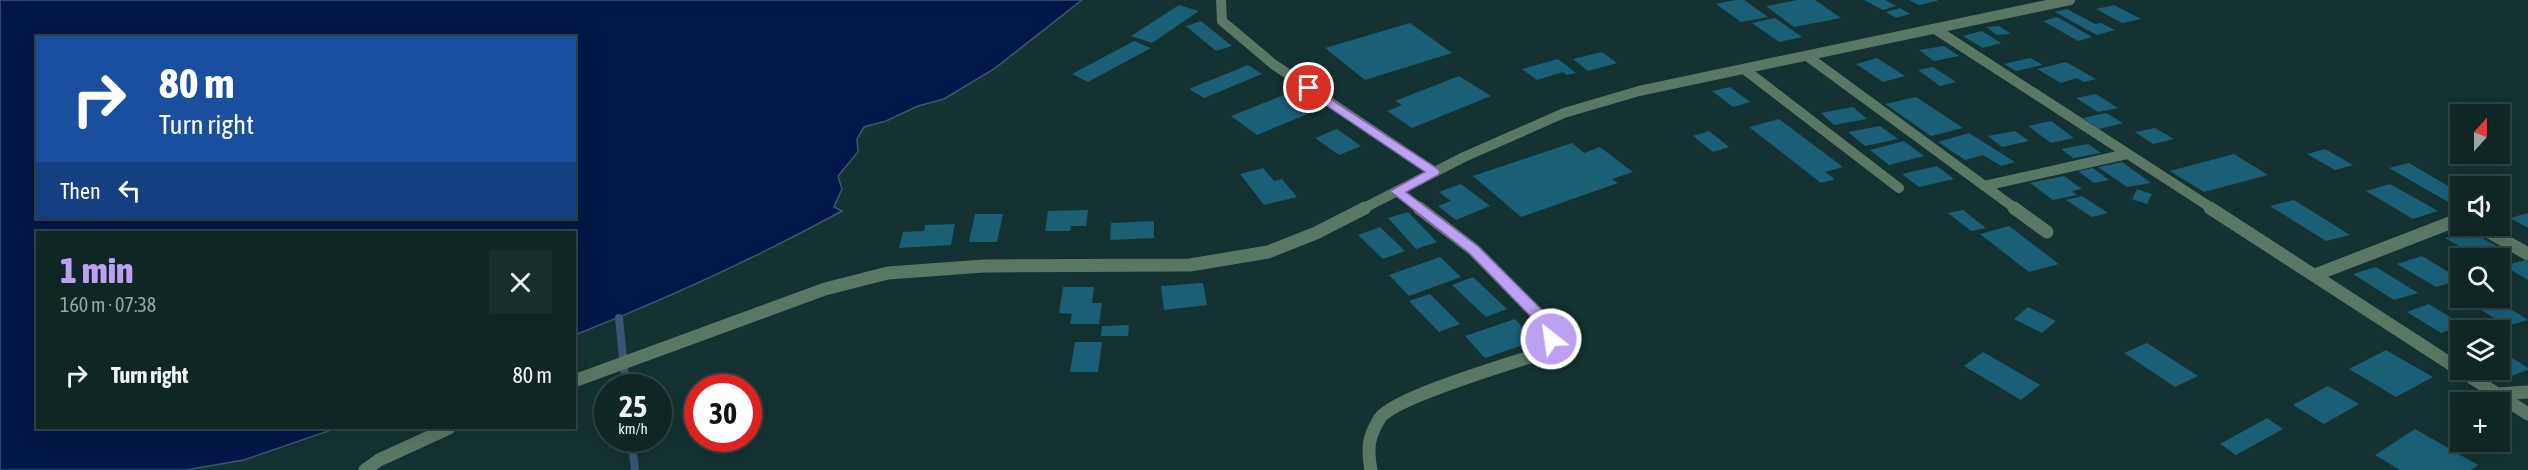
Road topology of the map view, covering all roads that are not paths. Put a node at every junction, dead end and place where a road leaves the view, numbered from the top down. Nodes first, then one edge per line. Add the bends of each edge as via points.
1 (1221, 0) edge
2 (2064, 1) edge
3 (1935, 29) junction
4 (1807, 56) junction
5 (1744, 69) junction
6 (2127, 154) junction
7 (1434, 172) junction
8 (1984, 186) junction
9 (1899, 188) dead end
10 (1397, 191) junction
11 (2450, 223) edge
12 (2047, 232) dead end
13 (2496, 236) edge
14 (2528, 254) edge
15 (2315, 275) junction
16 (576, 380) edge
17 (2494, 392) edge
18 (2528, 392) edge
19 (2510, 393) edge
20 (2510, 402) edge
21 (2528, 414) edge
22 (447, 429) edge
23 (365, 470) edge
24 (1371, 470) edge

1 - 7 street via 1222,21 1273,64
2 - 3 street
3 - 4 street
3 - 6 street
4 - 5 street
4 - 8 street
5 - 7 street via 1639,91 1564,113
5 - 9 street
6 - 8 street
6 - 15 street
7 - 10 street
8 - 12 street
10 - 16 street via 1316,233 1268,252 1190,265 984,266 888,273 825,289
10 - 24 street via 1474,250 1547,324 1551,339 1545,352 1411,397 1381,416 1367,448
11 - 15 street
13 - 14 street
15 - 17 street
18 - 19 street
20 - 21 street
22 - 23 street

